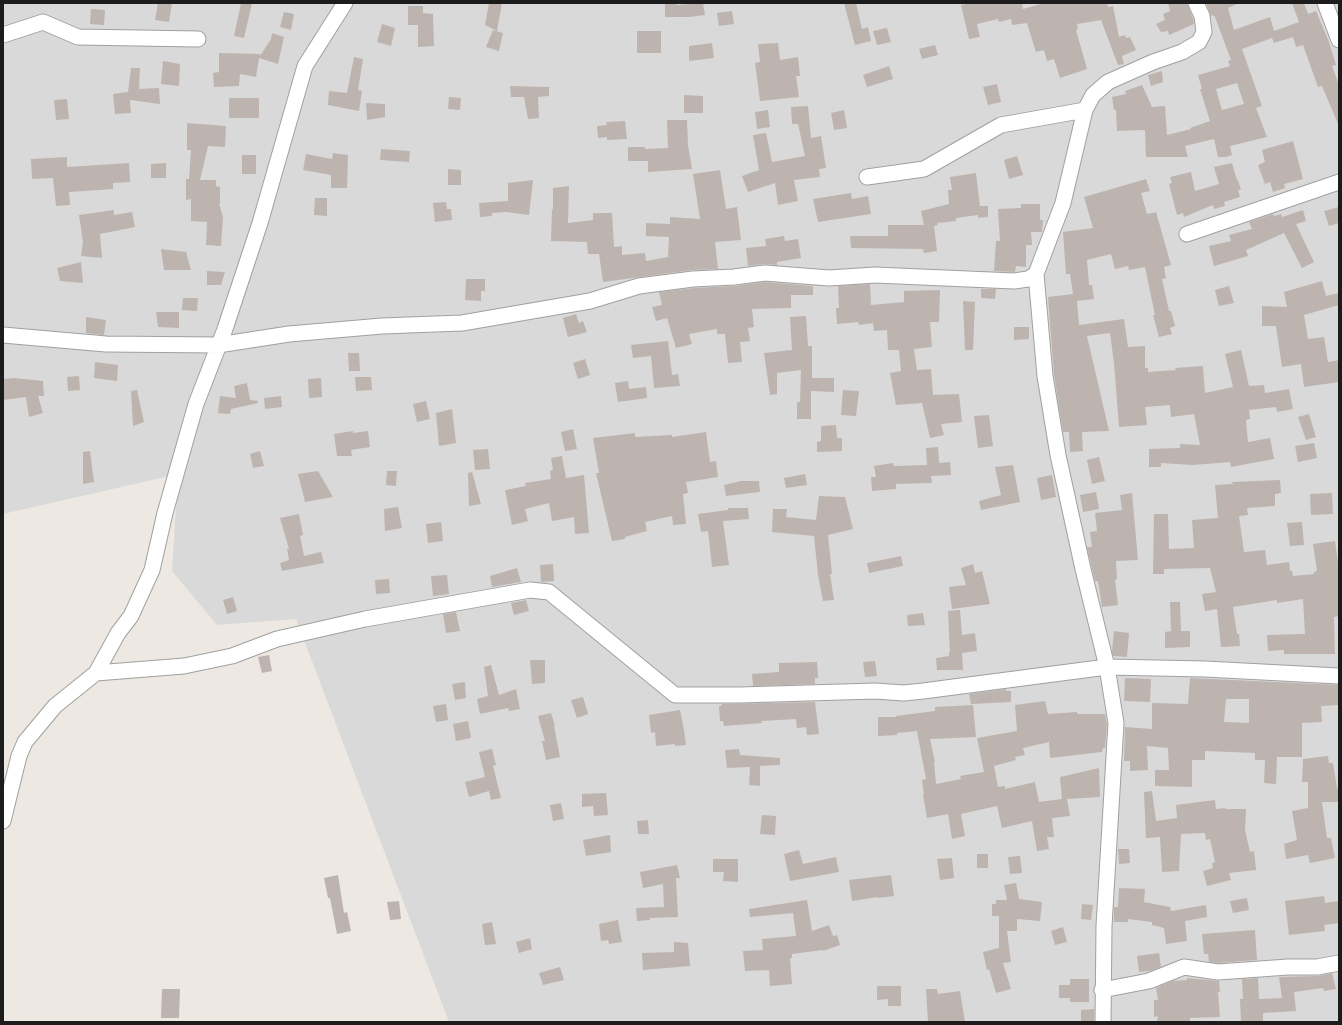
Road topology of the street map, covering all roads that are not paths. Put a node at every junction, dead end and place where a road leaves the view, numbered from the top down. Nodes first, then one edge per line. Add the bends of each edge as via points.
1 (344, 3) edge
2 (1196, 3) edge
3 (1325, 3) edge
4 (3, 35) edge
5 (198, 39) dead end
6 (1339, 40) edge
7 (1085, 110) junction
8 (867, 177) dead end
9 (1339, 182) edge
10 (1187, 234) dead end
11 (1036, 274) junction
12 (3, 335) edge
13 (218, 345) junction
14 (1107, 667) junction
15 (96, 673) junction
16 (1339, 676) edge
17 (3, 821) edge
18 (1339, 963) edge
19 (1102, 990) junction
20 (1103, 1022) edge

1 - 13 street via 305,66 260,222
2 - 7 street via 1202,16 1204,32 1199,42 1182,52 1108,82 1093,94
3 - 6 street
4 - 5 street via 43,22 78,37
7 - 8 street via 1001,125 924,169
7 - 11 street via 1063,203
9 - 10 street
11 - 13 street via 1028,279 1014,281 875,275 829,278 765,273 693,279 640,286 590,301 462,323 382,326
11 - 14 street via 1045,376 1058,455
12 - 13 street via 106,344
13 - 15 street via 194,411 152,570 131,616 118,633
14 - 15 street via 910,692 675,695 549,592 530,590 365,618 277,639 232,656 184,666
14 - 16 street via 1205,668
14 - 19 street via 1116,723
15 - 17 street via 55,706 25,742 19,756
18 - 19 street via 1317,967 1218,972 1184,967 1149,981
19 - 20 street

